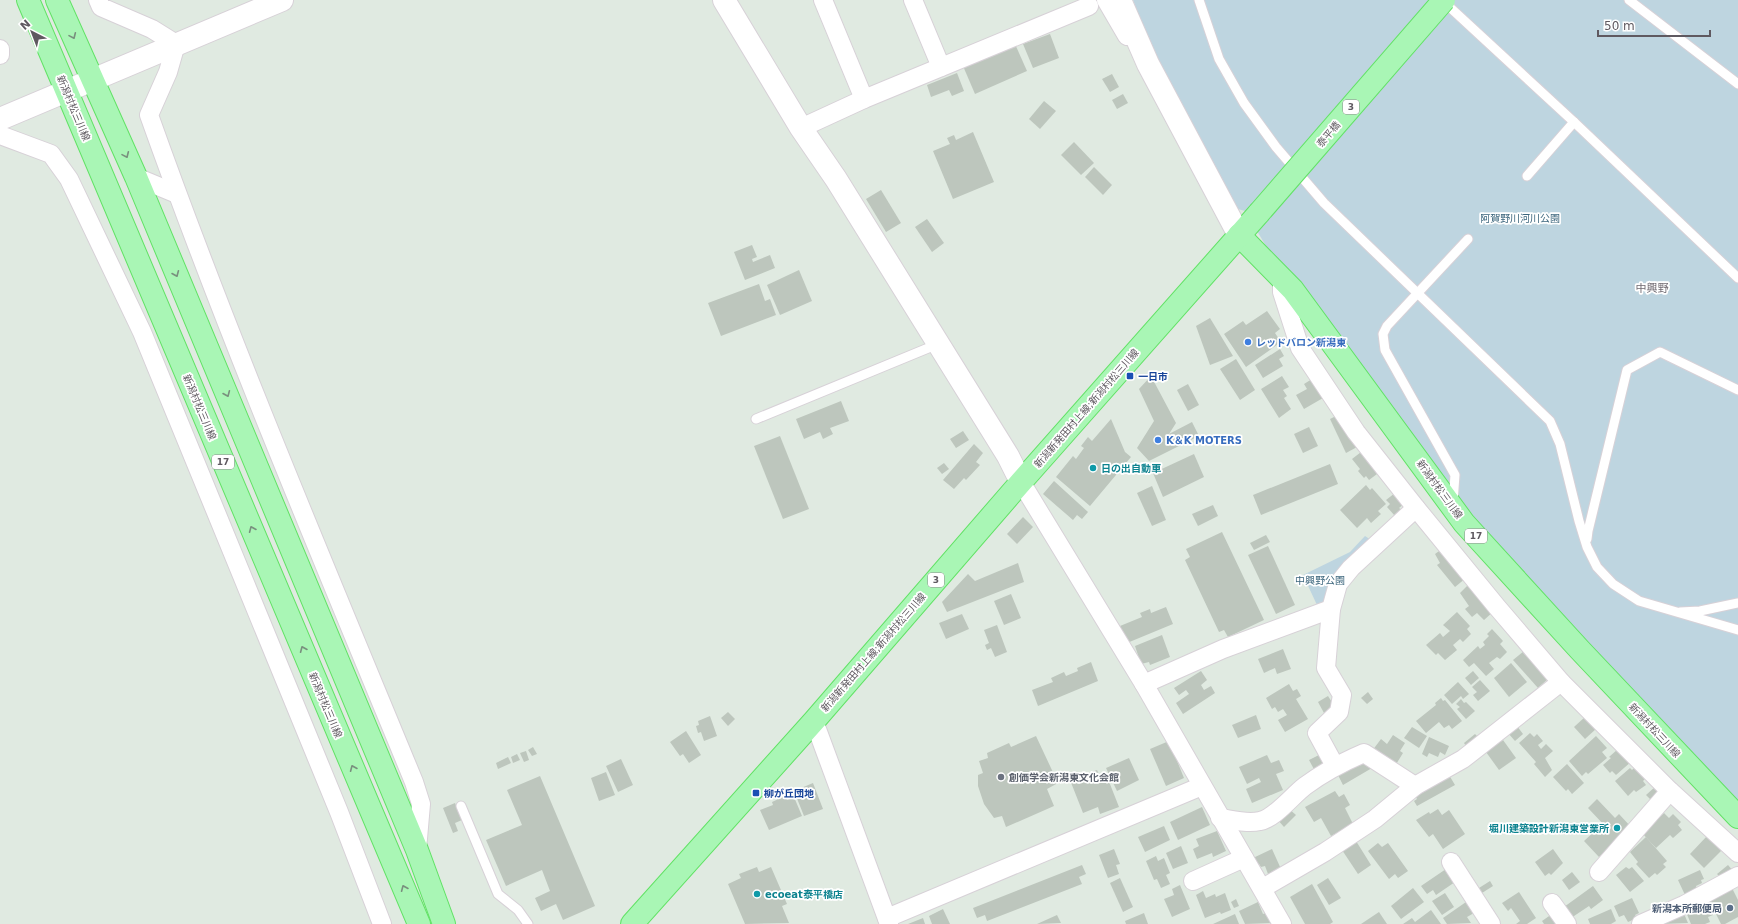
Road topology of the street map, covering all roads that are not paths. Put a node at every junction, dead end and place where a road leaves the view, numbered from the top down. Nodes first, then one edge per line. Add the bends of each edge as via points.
1 (28, 0) edge
2 (57, 0) edge
3 (98, 0) edge
4 (282, 0) edge
5 (724, 0) edge
6 (823, 0) edge
7 (913, 0) edge
8 (1106, 0) edge
9 (1120, 0) edge
10 (1199, 0) edge
11 (1443, 0) edge
12 (1629, 0) edge
13 (1089, 6) dead end
14 (176, 44) junction
15 (1141, 48) junction
16 (0, 49) edge
17 (0, 55) edge
18 (941, 67) junction
19 (93, 80) junction
20 (1738, 84) edge
21 (66, 91) junction
22 (864, 99) junction
23 (0, 119) edge
24 (1574, 122) junction
25 (801, 128) junction
26 (0, 135) edge
27 (1527, 176) dead end
28 (136, 177) junction
29 (177, 194) junction
30 (1239, 235) junction
31 (1468, 239) dead end
32 (1282, 278) junction
33 (1738, 278) edge
34 (1419, 293) junction
35 (938, 344) junction
36 (1738, 390) edge
37 (756, 419) dead end
38 (1021, 482) junction
39 (1453, 506) junction
40 (1416, 508) junction
41 (1587, 547) junction
42 (1738, 603) edge
43 (1331, 610) junction
44 (1672, 612) junction
45 (1738, 630) edge
46 (1561, 682) junction
47 (1144, 684) junction
48 (814, 721) junction
49 (1335, 766) junction
50 (1202, 786) junction
51 (1416, 786) junction
52 (1670, 791) junction
53 (461, 806) dead end
54 (1738, 817) edge
55 (1220, 818) junction
56 (417, 850) junction
57 (1738, 853) edge
58 (1244, 858) junction
59 (1451, 862) dead end
60 (1599, 872) dead end
61 (1738, 876) edge
62 (1193, 881) dead end
63 (1263, 888) junction
64 (1552, 903) dead end
65 (888, 921) edge
66 (1488, 923) edge
67 (382, 924) edge
68 (419, 924) edge
69 (444, 924) edge
70 (528, 924) edge
71 (632, 924) edge
72 (1282, 924) edge
73 (1567, 924) edge
74 (1641, 924) edge

1 - 21 main road, 新潟村松三川線 / 17
2 -> 19 main road
3 - 14 street via 101,7 152,29
4 - 14 street
5 - 25 street
6 - 22 street
7 - 18 street
8 - 15 street via 1126,36
9 - 15 street
10 - 34 lane via 1219,59 1244,103 1276,148 1324,203
11 - 24 lane
11 - 30 main road, 泰平橋 / 3, bridge
12 - 20 lane
13 - 18 street
14 - 19 street
14 - 29 street via 168,72 149,115
15 - 30 street
16 - 17 street
18 - 22 street
19 - 21 street
19 -> 28 main road
21 - 23 street
68 -> 21 main road, 新潟村松三川線 / 17
22 - 25 street
24 - 27 lane
24 - 33 lane
25 - 35 street
26 - 67 street via 51,154 69,179 142,332 339,812
28 - 29 street
28 -> 56 main road
29 - 56 street via 267,424 414,782 421,804
30 - 32 main road, 新潟村松三川線 / 17
30 - 38 main road, 新潟新発田村上線;新潟村松三川線 / 3
31 - 34 lane
32 - 39 main road, 新潟村松三川線 / 17 via 1294,290
32 - 40 street via 1282,292 1300,348 1356,432
34 - 39 lane via 1383,334 1385,350 1455,475
34 - 41 lane via 1550,421 1568,470
35 - 37 lane
35 - 38 street via 1008,456
36 - 41 lane via 1660,352 1627,370 1588,531
38 - 47 street
38 - 48 main road, 新潟新発田村上線;新潟村松三川線 / 3
39 - 54 main road, 新潟村松三川線 / 17 via 1464,523 1580,650
40 - 43 street via 1351,568 1338,584
40 - 46 street
41 - 44 lane via 1597,568 1612,584 1639,602
42 - 44 lane via 1700,611
43 - 47 street via 1223,649
43 - 49 street via 1326,668 1342,695 1339,712 1317,733
44 - 45 lane
46 - 51 street via 1462,759
46 - 52 street
47 - 50 street
48 - 65 street
48 - 71 main road, 新潟新発田村上線;新潟村松三川線 / 3
49 - 51 street via 1364,753
49 - 55 street via 1261,821 1241,822
50 - 55 street
50 - 65 street
51 - 63 street via 1325,852
52 - 57 street
52 - 60 street
53 - 70 lane via 498,894 518,910
55 - 58 street
56 - 69 main road
58 - 62 street
58 - 63 street
59 - 66 street
61 - 74 street via 1684,905
63 - 72 street
64 - 73 street

